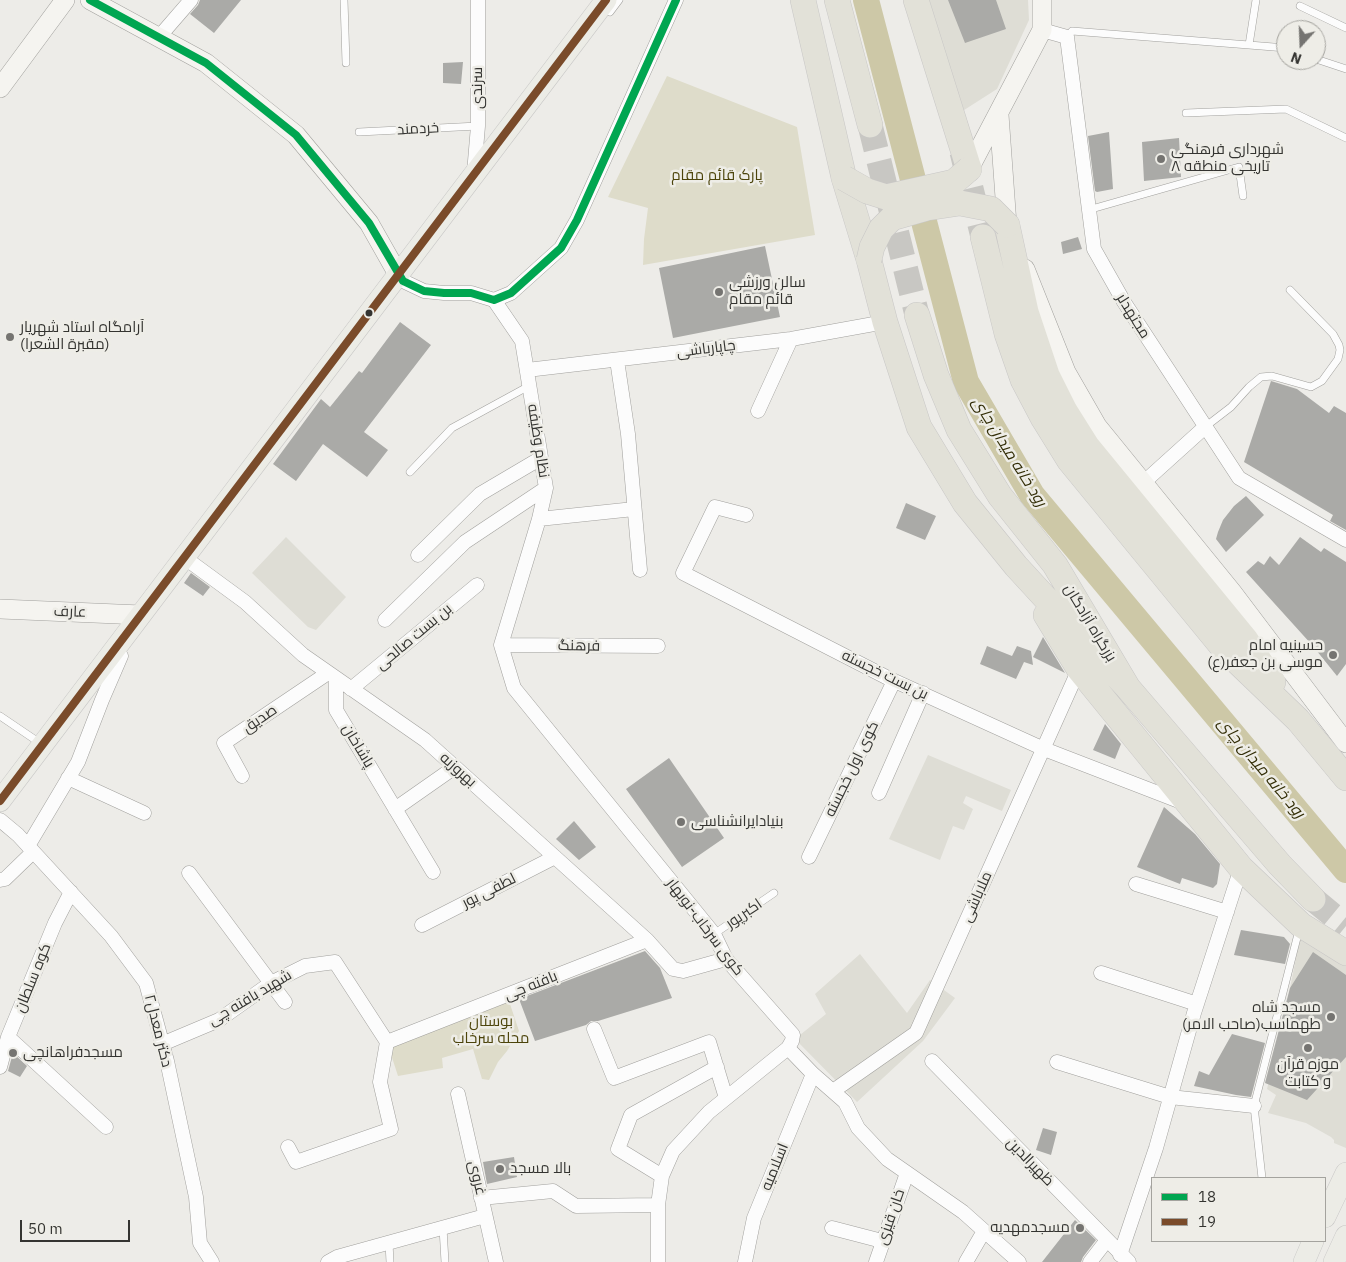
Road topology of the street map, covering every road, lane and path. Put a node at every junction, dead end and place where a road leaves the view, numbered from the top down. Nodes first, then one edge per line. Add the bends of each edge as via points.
1 (65, 0) edge
2 (90, 0) edge
3 (192, 0) edge
4 (344, 0) edge
5 (478, 0) edge
6 (619, 0) edge
7 (676, 0) edge
8 (803, 0) edge
9 (837, 0) edge
10 (916, 0) edge
11 (1042, 0) edge
12 (1256, 0) edge
13 (1300, 6) dead end
14 (607, 8) edge
15 (1346, 28) edge
16 (1042, 30) junction
17 (159, 37) junction
18 (1067, 37) junction
19 (1249, 45) junction
20 (1276, 47) edge
21 (1326, 62) edge
22 (346, 63) dead end
23 (1346, 69) edge
24 (0, 88) edge
25 (1186, 113) dead end
26 (999, 115) junction
27 (870, 125) tunnel mouth
28 (478, 126) junction
29 (358, 132) dead end
30 (1346, 138) edge
31 (969, 169) junction
32 (473, 176) junction
33 (844, 178) junction
34 (1243, 196) dead end
35 (1088, 210) junction
36 (1007, 225) junction
37 (983, 237) tunnel mouth
38 (869, 260) junction
39 (405, 275) junction
40 (1290, 290) dead end
41 (494, 300) junction
42 (917, 315) tunnel mouth
43 (884, 322) junction
44 (790, 339) junction
45 (616, 360) junction
46 (527, 370) junction
47 (332, 375) dead end
48 (530, 386) junction
49 (758, 411) dead end
50 (1205, 426) junction
51 (541, 458) junction
52 (410, 472) dead end
53 (1143, 483) junction
54 (546, 488) junction
55 (634, 508) junction
56 (746, 515) dead end
57 (539, 519) junction
58 (1346, 540) edge
59 (418, 554) dead end
60 (190, 561) junction
61 (1016, 566) junction
62 (640, 570) dead end
63 (477, 585) dead end
64 (0, 609) edge
65 (141, 615) junction
66 (385, 620) dead end
67 (501, 645) junction
68 (658, 646) dead end
69 (121, 651) junction
70 (1079, 669) junction
71 (332, 676) junction
72 (894, 681) junction
73 (1128, 688) junction
74 (351, 689) junction
75 (923, 693) junction
76 (0, 716) edge
77 (1298, 720) junction
78 (1346, 743) edge
79 (43, 744) junction
80 (1044, 750) junction
81 (455, 767) junction
82 (242, 776) dead end
83 (68, 778) junction
84 (1346, 778) edge
85 (879, 793) dead end
86 (0, 801) edge
87 (1189, 805) junction
88 (395, 809) junction
89 (144, 813) dead end
90 (0, 820) edge
91 (31, 849) junction
92 (555, 857) junction
93 (809, 857) dead end
94 (1241, 868) junction
95 (433, 872) dead end
96 (189, 873) dead end
97 (0, 880) edge
98 (1136, 884) dead end
99 (71, 892) junction
100 (774, 893) dead end
101 (1314, 899) tunnel mouth
102 (1227, 912) junction
103 (422, 925) dead end
104 (1301, 925) junction
105 (714, 934) junction
106 (647, 940) junction
107 (1346, 953) edge
108 (726, 959) junction
109 (1101, 972) dead end
110 (271, 983) junction
111 (285, 1002) dead end
112 (1197, 1004) junction
113 (594, 1029) dead end
114 (8, 1037) junction
115 (387, 1042) junction
116 (162, 1044) junction
117 (788, 1048) junction
118 (932, 1061) dead end
119 (1056, 1062) dead end
120 (0, 1067) edge
121 (717, 1067) junction
122 (813, 1074) junction
123 (833, 1091) junction
124 (458, 1094) dead end
125 (1170, 1097) junction
126 (726, 1098) junction
127 (1254, 1106) junction
128 (106, 1127) dead end
129 (288, 1147) dead end
130 (906, 1173) junction
131 (1346, 1173) edge
132 (662, 1176) junction
133 (1262, 1177) edge
134 (481, 1198) junction
135 (658, 1205) junction
136 (1326, 1215) edge
137 (485, 1216) junction
138 (443, 1228) junction
139 (832, 1228) dead end
140 (984, 1231) junction
141 (1107, 1240) junction
142 (882, 1241) junction
143 (1312, 1242) edge
144 (388, 1243) junction
145 (1004, 1257) edge
146 (1124, 1259) edge
147 (212, 1262) edge
148 (328, 1262) edge
149 (390, 1262) edge
150 (445, 1262) edge
151 (496, 1262) edge
152 (658, 1262) edge
153 (745, 1262) edge
154 (876, 1262) edge
155 (966, 1262) edge
156 (1018, 1262) edge
157 (1090, 1262) edge
158 (1304, 1262) edge

1 - 24 main road
2 - 17 main road
3 - 17 street
4 - 22 lane
5 - 28 street, سرندی
6 - 14 lane
7 - 41 street via 577,220 561,248 511,293
8 - 33 highway
9 - 27 highway
10 - 31 highway
11 - 16 main road
12 - 19 lane
13 - 15 lane
14 - 32 main road
16 - 18 street
16 - 26 main road
17 - 39 main road via 206,63 296,135 369,223
18 - 19 lane via 1072,31
18 - 35 street, مجتهدلر
19 - 20 lane
21 - 23 lane
25 - 30 lane via 1286,109
26 - 31 main road
26 - 36 main road
28 - 29 lane, خردمند
28 - 32 street, سرندی
31 - 33 highway, bridge via 954,182 886,196 867,192
32 - 39 main road
33 - 38 highway
34 - 35 lane via 1239,168
35 - 50 street, مجتهدلر via 1094,249 1124,302
36 - 38 highway, bridge via 991,209 960,203 926,208 892,218 881,229
36 - 53 main road via 1066,372 1097,426
36 - 77 highway via 1026,312 1047,375 1065,411 1087,446 1246,640
37 - 77 highway via 1007,334 1023,380 1069,460 1224,649
38 - 43 highway
39 - 41 street via 424,291 472,294
39 - 47 lane
39 - 60 main road
40 - 50 lane via 1333,334 1339,345 1338,359 1322,381 1311,387 1272,376 1261,377 1231,407
41 - 46 street, نظام وظیفه via 522,341
42 - 73 highway, بزرگراه آزادگان via 936,375 959,430 1000,496 1055,565
43 - 44 street, چاپارباشی
43 - 61 highway via 919,428 965,503
44 - 45 street, چاپارباشی
44 - 49 street
45 - 46 street, چاپارباشی
45 - 55 street via 628,434
46 - 48 street, نظام وظیفه
48 - 51 street, نظام وظیفه
48 - 52 lane via 452,428
50 - 53 street
50 - 58 street, مجتهدلر via 1239,478
51 - 54 street, نظام وظیفه
51 - 59 street via 480,494
53 - 78 main road via 1232,592
54 - 57 street, نظام وظیفه
54 - 66 street via 466,542
55 - 57 street
55 - 62 street
56 - 72 street, بن بست خجسته via 716,507 683,573
57 - 67 street, نظام وظیفه
60 - 65 main road
60 - 71 street, بهروزیه via 245,602 303,655
61 - 70 highway
61 - 73 highway
63 - 74 street, بن بست صالحی
64 - 65 main road, عارف
65 - 69 main road
67 - 68 street, فرهنگ
67 - 105 street, کوی سرخاب-نوبهار via 514,688
69 - 79 main road
69 - 83 street via 78,762
70 - 80 street, ملاباشی
70 - 87 highway
71 - 74 street, بهروزیه
71 - 82 street, صدیق via 224,743
71 - 88 street, پاشاخان via 336,710
72 - 75 street, بن بست خجسته
72 - 93 street, کوی اول خجسته
73 - 101 highway, بزرگراه آزادگان via 1280,865
74 - 81 street, بهروزیه via 425,740
75 - 80 street, بن بست خجسته
75 - 85 street
76 - 79 lane
77 - 84 highway
79 - 86 main road
80 - 87 street, بن بست خجسته
80 - 123 street, ملاباشی via 916,1033
81 - 88 street
81 - 92 street, بهروزیه
83 - 89 street
83 - 91 street
87 - 94 highway
88 - 95 street, پاشاخان
90 - 91 street, دکتر معدل۲
91 - 97 street via 6,879
91 - 99 street, دکتر معدل۲
92 - 103 street, لطفی پور
92 - 106 street, بهروزیه
94 - 102 street
94 - 104 highway
96 - 110 street
98 - 102 street
99 - 114 street, کوه سلطان
99 - 116 street, دکتر معدل۲ via 111,936 146,983
100 - 105 lane, اکبرپور
102 - 112 street
104 - 107 highway
104 - 127 lane
105 - 108 street, کوی سرخاب-نوبهار
106 - 108 street, بهروزیه via 673,969 683,972
106 - 115 street, بافته چی
108 - 117 street, کوی سرخاب-نوبهار via 793,1035
109 - 112 street
110 - 111 street
110 - 115 street, شهید بافته چی via 305,966 335,962
110 - 116 street, شهید بافته چی via 219,1020
112 - 125 street
113 - 121 street via 614,1078 710,1042
114 - 120 street, کوه سلطان
114 - 128 street
115 - 129 street via 380,1082 391,1129 296,1162
116 - 147 street, دکتر معدل۲ via 196,1197 200,1243
117 - 122 street
117 - 126 street
118 - 141 street, ظهیرالدین
119 - 125 street
121 - 126 street
121 - 132 street via 630,1115 618,1149
122 - 123 street
122 - 153 street, اسلامیه via 754,1218
123 - 130 street via 845,1102 858,1128
124 - 134 street, غروی
125 - 127 street
125 - 146 street
126 - 132 street via 673,1151
127 - 133 lane
130 - 140 street via 964,1212
130 - 142 street, خان قیزی
131 - 136 main road
132 - 135 street
134 - 135 street via 553,1191 576,1206
134 - 137 street, غروی
135 - 152 street
137 - 138 street
137 - 151 street, غروی
138 - 144 street
138 - 150 lane
139 - 142 street
140 - 145 street
140 - 155 street
141 - 146 street, ظهیرالدین
141 - 157 street
142 - 154 street, خان قیزی
143 - 158 main road
144 - 148 street
144 - 149 lane
145 - 156 street

